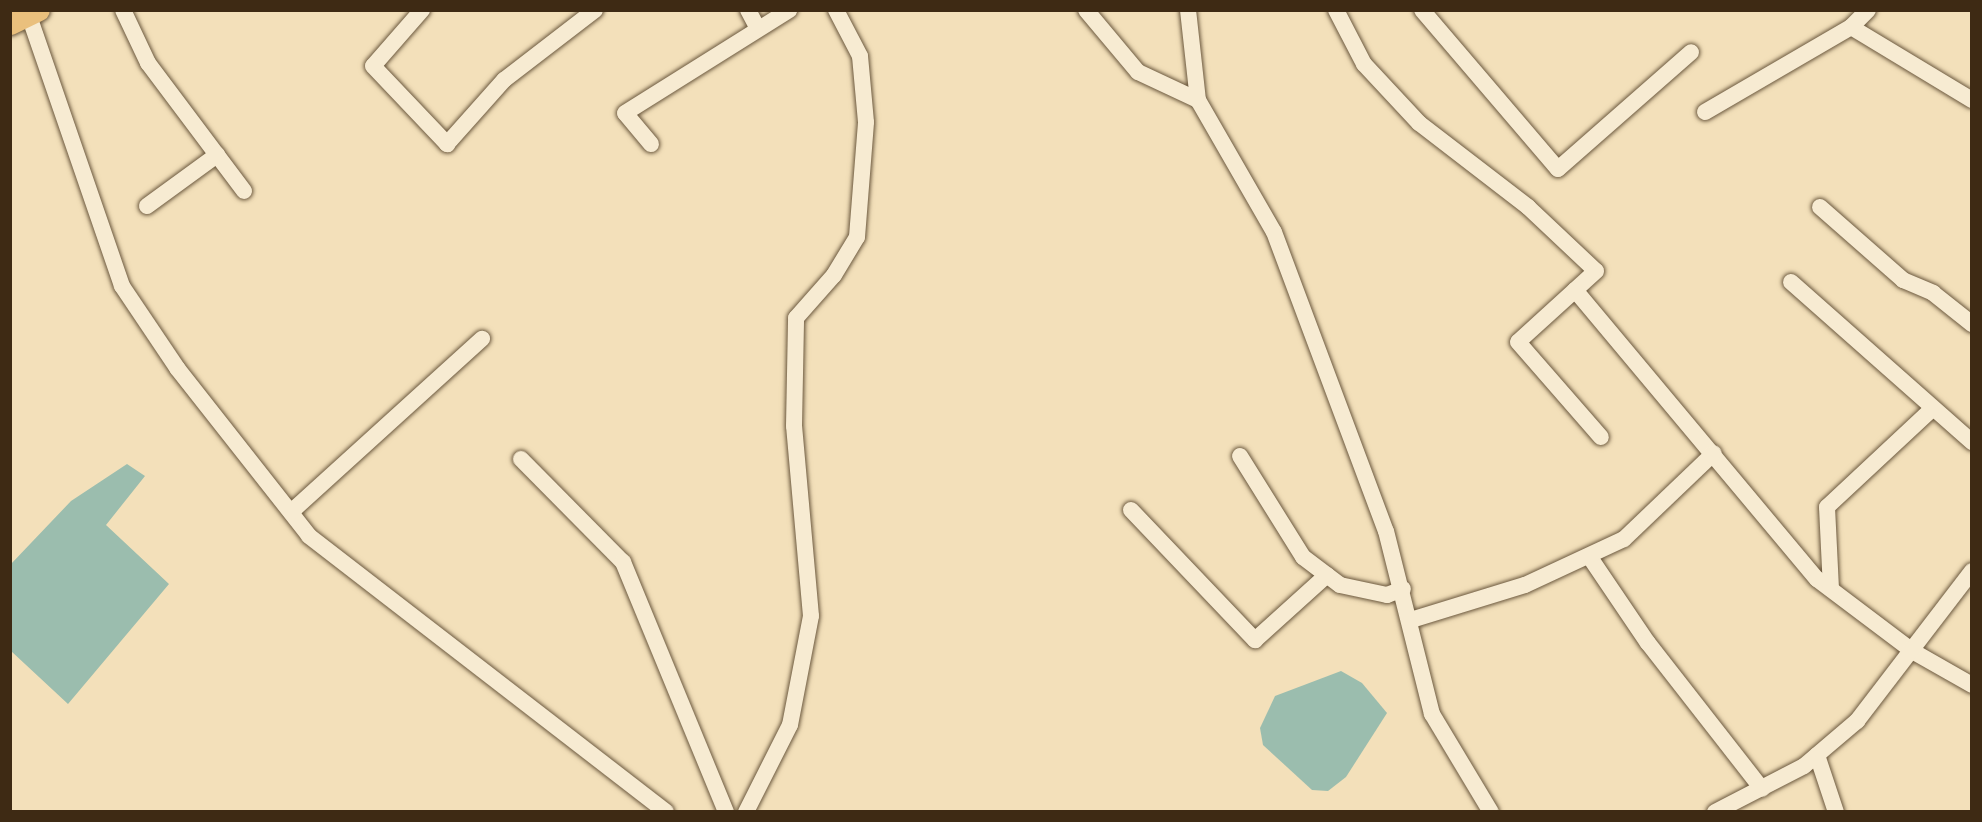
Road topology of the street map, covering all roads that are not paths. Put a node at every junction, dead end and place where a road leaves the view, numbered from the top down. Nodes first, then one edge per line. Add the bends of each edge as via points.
1 (123, 10) edge
2 (422, 10) edge
3 (595, 10) edge
4 (748, 10) edge
5 (789, 10) edge
6 (836, 10) edge
7 (1086, 10) edge
8 (1188, 10) edge
9 (1336, 10) edge
10 (1422, 10) edge
11 (1868, 10) edge
12 (26, 15) edge
13 (1851, 27) junction
14 (758, 28) junction
15 (1691, 52) dead end
16 (1198, 100) junction
17 (1971, 100) edge
18 (1705, 112) dead end
19 (651, 144) dead end
20 (217, 155) junction
21 (244, 191) dead end
22 (147, 206) dead end
23 (1820, 207) dead end
24 (1791, 282) dead end
25 (1575, 290) junction
26 (1971, 324) edge
27 (482, 339) dead end
28 (1931, 410) junction
29 (1601, 437) dead end
30 (1971, 442) edge
31 (1714, 453) junction
32 (1240, 456) dead end
33 (521, 459) dead end
34 (1131, 510) dead end
35 (291, 512) junction
36 (1589, 556) junction
37 (1971, 571) edge
38 (1327, 575) junction
39 (1403, 589) junction
40 (1831, 589) junction
41 (1410, 620) junction
42 (1914, 652) junction
43 (1971, 685) edge
44 (1817, 755) junction
45 (1762, 789) junction
46 (666, 812) edge
47 (726, 812) edge
48 (746, 812) edge
49 (1491, 812) edge
50 (1715, 812) edge
51 (1836, 812) edge

1 - 20 street via 148,63
2 - 3 street via 373,66 447,144 504,80
4 - 14 street
5 - 14 street
6 - 48 street via 861,67 866,122 857,237 834,275 795,318 794,426 811,616 790,725
7 - 16 street via 1138,72
8 - 16 street
9 - 25 street via 1364,64 1419,123 1528,207 1596,272
10 - 15 street via 1558,169
11 - 13 street
12 - 35 street via 123,286 177,368
13 - 17 street
13 - 18 street
14 - 19 street via 625,113
16 - 39 street via 1274,232
20 - 21 street
20 - 22 street
23 - 26 street via 1903,280 1934,293
24 - 28 street
25 - 29 street via 1518,342
25 - 31 street
27 - 35 street
28 - 30 street
28 - 40 street via 1827,507
31 - 36 street via 1624,539
31 - 40 street
32 - 38 street via 1303,557
33 - 47 street via 623,562
34 - 38 street via 1255,640
35 - 46 street via 309,536
36 - 41 street via 1525,585
36 - 45 street via 1648,643
37 - 42 street
38 - 39 street via 1340,585 1387,595
39 - 41 street
40 - 42 street
41 - 49 street via 1432,714
42 - 43 street
42 - 44 street via 1857,721
44 - 45 street
44 - 51 street
45 - 50 street

